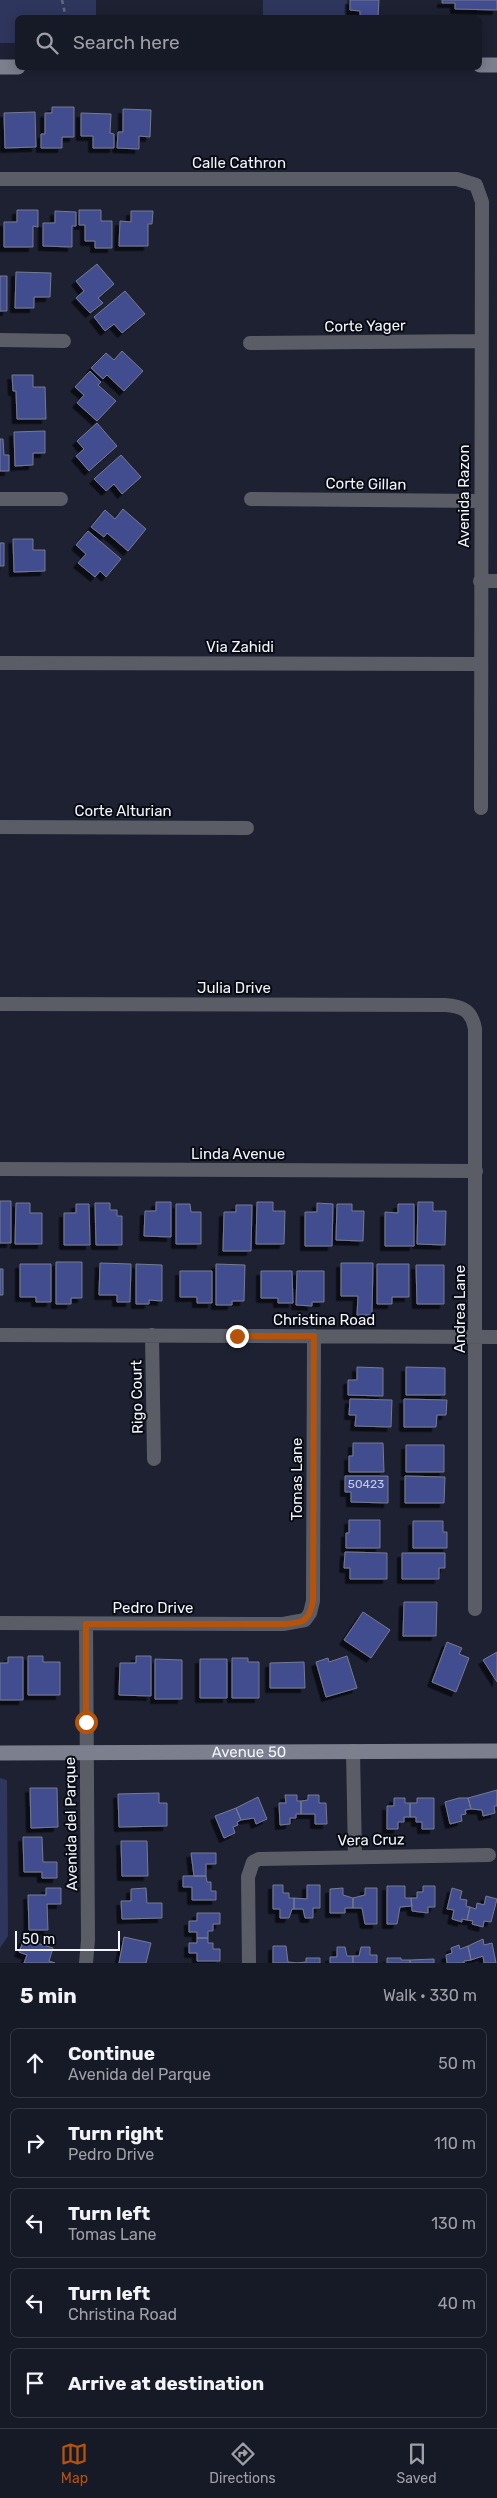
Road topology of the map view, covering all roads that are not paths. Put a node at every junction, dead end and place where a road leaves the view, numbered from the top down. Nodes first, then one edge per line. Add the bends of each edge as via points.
1 (497, 65) edge
2 (482, 66) edge
3 (0, 67) edge
4 (15, 67) edge
5 (0, 179) edge
6 (476, 185) joint
7 (0, 340) edge
8 (64, 341) dead end
9 (481, 341) junction
10 (250, 343) dead end
11 (0, 499) edge
12 (61, 499) dead end
13 (251, 499) dead end
14 (480, 501) junction
15 (480, 581) junction
16 (497, 581) edge
17 (0, 663) edge
18 (480, 664) junction
19 (481, 808) dead end
20 (0, 827) edge
21 (247, 828) dead end
22 (0, 1004) edge
23 (468, 1011) joint
24 (0, 1169) edge
25 (476, 1171) junction
26 (0, 1335) edge
27 (152, 1335) junction
28 (314, 1336) junction
29 (477, 1336) junction
30 (497, 1337) edge
31 (154, 1458) dead end
32 (476, 1609) dead end
33 (305, 1620) joint
34 (0, 1623) edge
35 (86, 1624) junction
36 (354, 1751) junction
37 (497, 1751) edge
38 (0, 1753) edge
39 (86, 1753) junction
40 (490, 1855) dead end
41 (355, 1857) junction
42 (86, 1963) edge
43 (248, 1963) edge

1 - 2 main road
3 - 4 main road
5 - 6 street, Calle Cathron via 457,179
6 - 9 street, Avenida Razon via 482,202
7 - 8 street
9 - 10 street, Corte Yager
9 - 14 street, Avenida Razon
11 - 12 street
13 - 14 street, Corte Gillan
14 - 15 street, Avenida Razon
15 - 16 street
15 - 18 street, Avenida Razon
17 - 18 street, Via Zahidi
18 - 19 street, Avenida Razon
20 - 21 street, Corte Alturian
22 - 23 street, Julia Drive via 445,1005
23 - 25 street, Andrea Lane via 475,1029
24 - 25 street, Linda Avenue
25 - 29 street, Andrea Lane
26 - 27 street, Christina Road
27 - 28 street, Christina Road
27 - 31 street, Rigo Court
28 - 29 street, Christina Road
28 - 33 street, Tomas Lane via 313,1601
29 - 30 street, Christina Road
29 - 32 street, Andrea Lane
33 - 35 street, Pedro Drive via 284,1624
34 - 35 street, Pedro Drive
35 - 39 street, Avenida del Parque
36 - 37 main road, Avenue 50
36 - 39 main road, Avenue 50
36 - 41 street
38 - 39 main road, Avenue 50
39 - 42 street, Avenida del Parque
40 - 41 street, Vera Cruz
41 - 43 street, Vera Cruz via 269,1857 253,1862 248,1877

